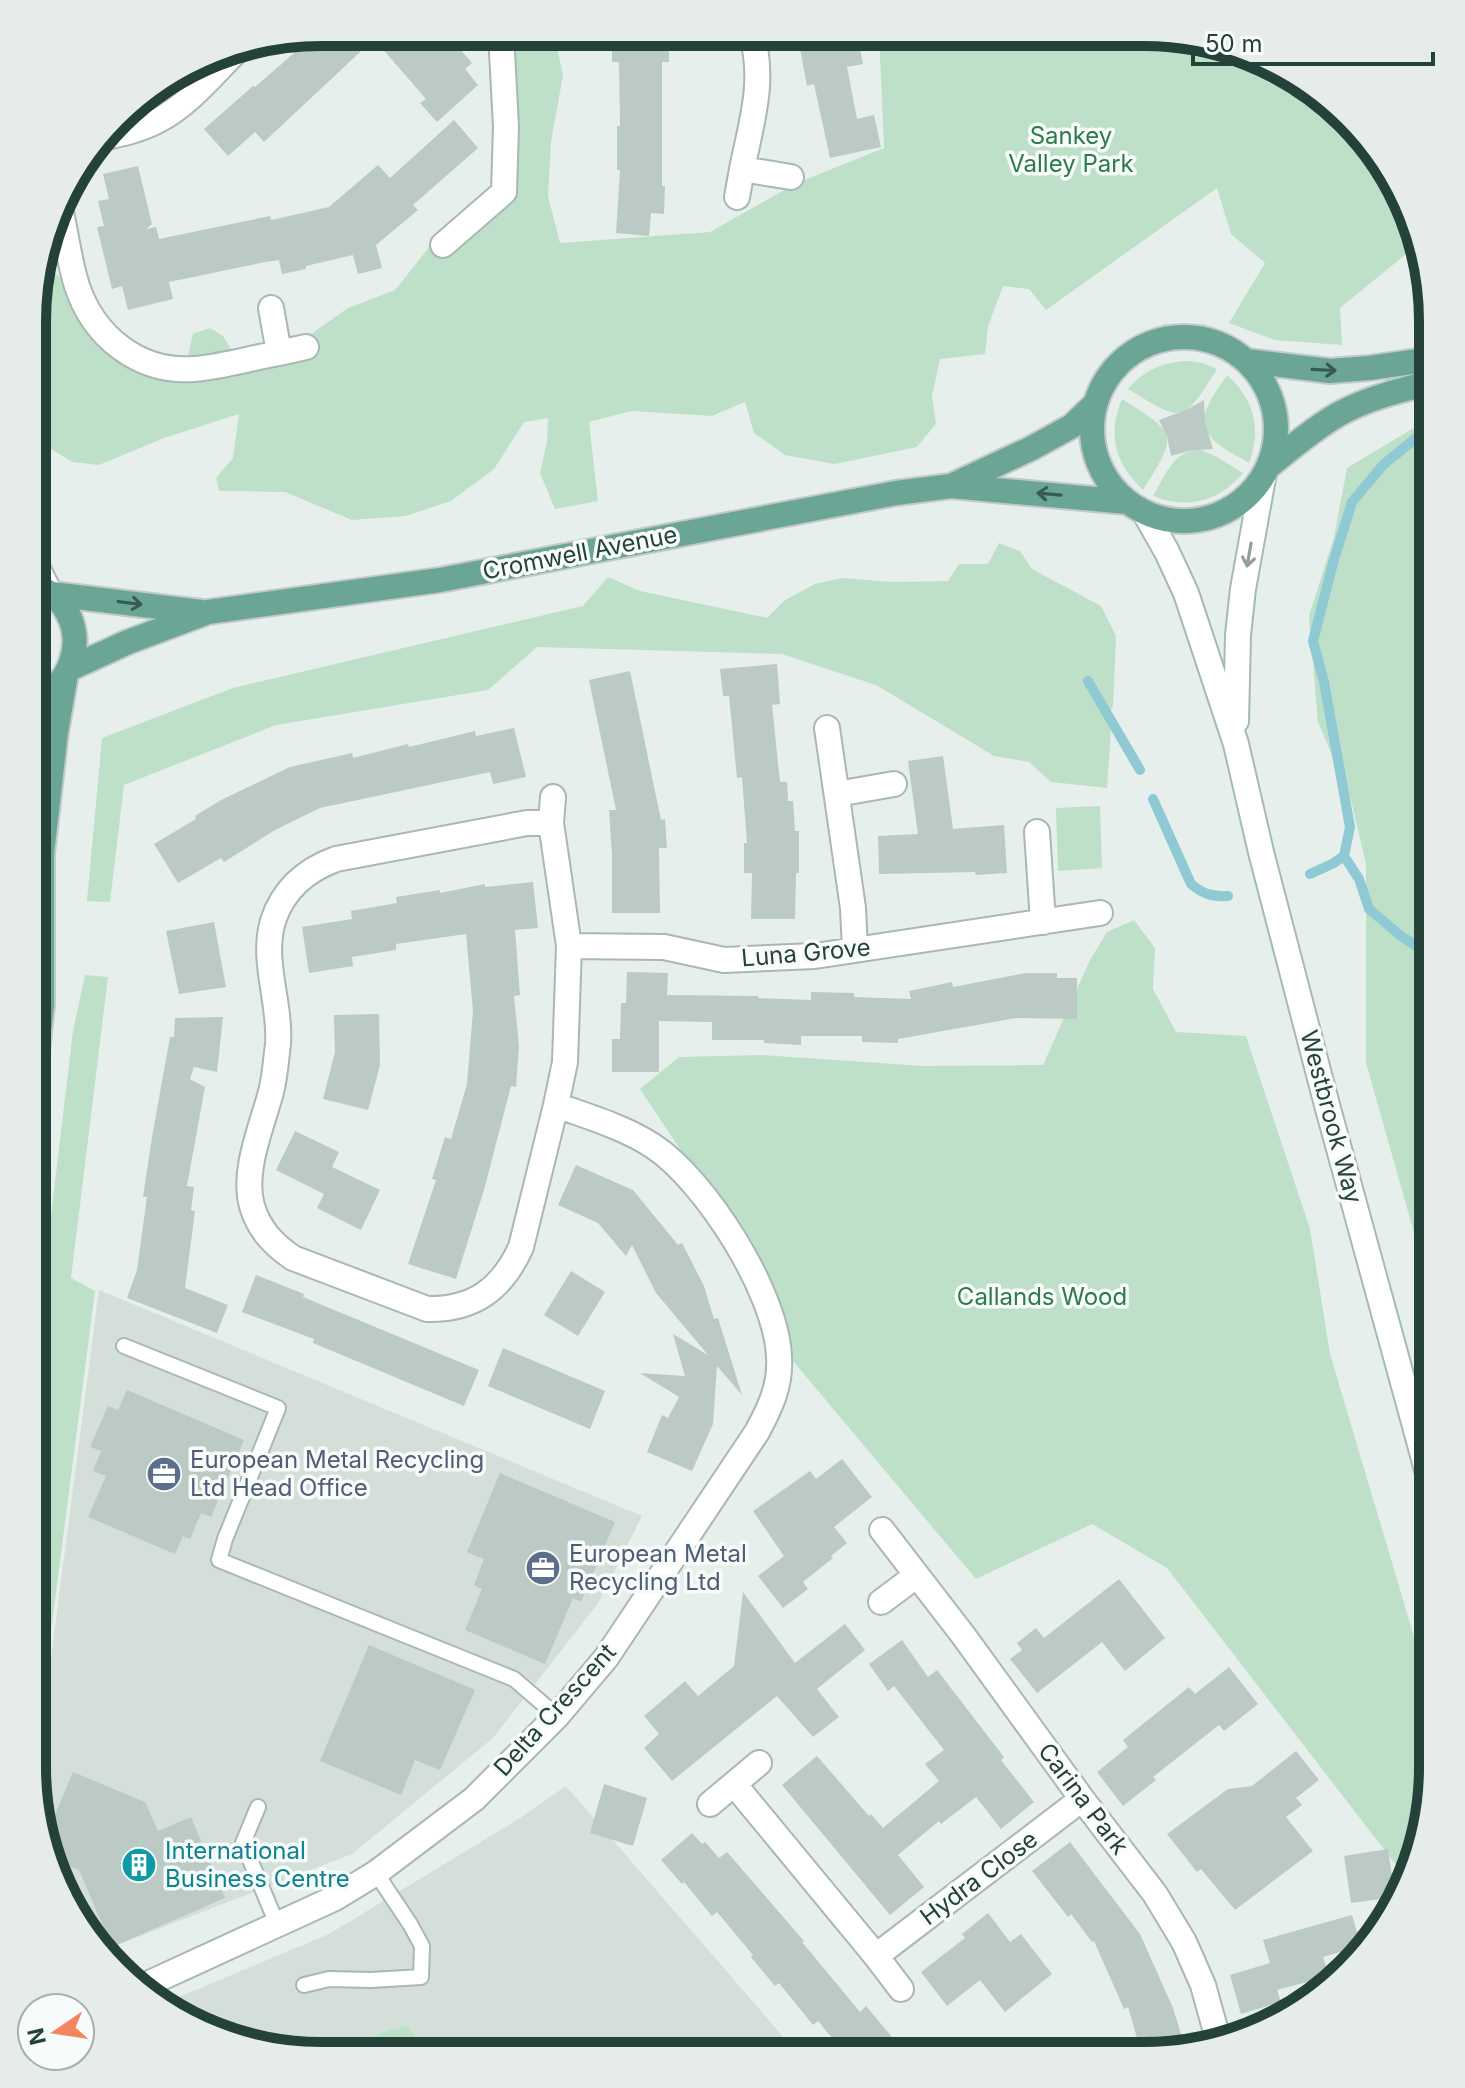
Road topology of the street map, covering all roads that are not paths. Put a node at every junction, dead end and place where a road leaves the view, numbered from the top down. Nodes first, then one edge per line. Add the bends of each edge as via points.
1 (754, 46) edge
2 (502, 47) edge
3 (222, 65) edge
4 (120, 134) edge
5 (742, 169) junction
6 (791, 177) dead end
7 (737, 197) dead end
8 (64, 225) edge
9 (443, 245) dead end
10 (271, 308) dead end
11 (306, 347) dead end
12 (279, 353) junction
13 (1247, 361) junction
14 (1419, 361) edge
15 (1419, 386) edge
16 (1095, 404) junction
17 (1266, 472) junction
18 (951, 486) junction
19 (1136, 507) junction
20 (46, 590) edge
21 (46, 591) edge
22 (208, 612) junction
23 (68, 672) junction
24 (46, 692) edge
25 (827, 728) dead end
26 (1236, 744) junction
27 (894, 784) dead end
28 (837, 794) junction
29 (553, 797) dead end
30 (46, 818) edge
31 (551, 823) junction
32 (1037, 832) dead end
33 (1100, 913) dead end
34 (1043, 922) junction
35 (569, 946) junction
36 (855, 950) junction
37 (556, 1105) junction
38 (124, 1346) dead end
39 (1418, 1438) edge
40 (882, 1530) dead end
41 (916, 1576) junction
42 (881, 1602) dead end
43 (557, 1716) junction
44 (759, 1763) dead end
45 (734, 1784) junction
46 (1082, 1799) junction
47 (710, 1804) dead end
48 (258, 1807) dead end
49 (376, 1873) junction
50 (277, 1924) junction
51 (876, 1956) junction
52 (150, 1982) edge
53 (304, 1985) dead end
54 (901, 1989) dead end
55 (1216, 2033) edge

1 - 5 street via 759,86
2 - 9 street via 504,192
3 - 4 street via 179,107
5 - 6 street
5 - 7 street
8 - 12 street via 85,307 127,354 170,369 195,369
10 - 12 street
11 - 12 street
13 -> 14 main road via 1330,371
13 - 16 main road via 1223,344 1171,337 1123,359
13 - 17 main road via 1265,383 1275,410 1276,439
15 - 17 main road via 1340,413
16 - 18 main road, Cromwell Avenue via 1072,426
16 - 19 main road via 1096,458 1108,482
17 - 19 main road via 1246,498 1197,521 1170,521
17 -> 26 street, Westbrook Way via 1243,589
19 -> 18 main road, Cromwell Avenue
18 - 22 main road, Cromwell Avenue via 440,580
19 - 26 street, Westbrook Way via 1167,552 1186,593
20 -> 22 main road, Cromwell Avenue
21 - 23 main road via 66,609 74,628
22 - 23 main road, Cromwell Avenue
23 - 24 main road, Cromwell Avenue
23 - 30 main road
25 - 28 street
26 - 39 street, Westbrook Way
27 - 28 street
28 - 36 street
29 - 31 street
31 - 35 street
31 - 37 street via 336,859 291,888 280,905 269,944 278,1041 249,1182 252,1205 261,1227 293,1258 427,1309 467,1304 501,1282 521,1247
32 - 34 street
33 - 34 street, Luna Grove
34 - 36 street, Luna Grove
35 - 36 street, Luna Grove via 664,947 724,960
35 - 37 street via 565,1062
37 - 43 street, Delta Crescent via 651,1144 685,1173 717,1211 749,1266 776,1330 779,1357 778,1383 757,1432 606,1658
38 - 43 lane via 278,1408 219,1560 514,1679
40 - 41 street, Carina Park
41 - 42 street
41 - 46 street, Carina Park
43 - 49 street, Delta Crescent via 474,1799
44 - 45 street
45 - 47 street
45 - 51 street
46 - 51 street, Hydra Close
46 - 55 street, Carina Park via 1155,1894 1184,1942
48 - 50 lane via 243,1843
49 - 50 street, Delta Crescent
49 - 53 lane via 422,1946 421,1977 329,1979
50 - 52 street, Delta Crescent
51 - 54 street

